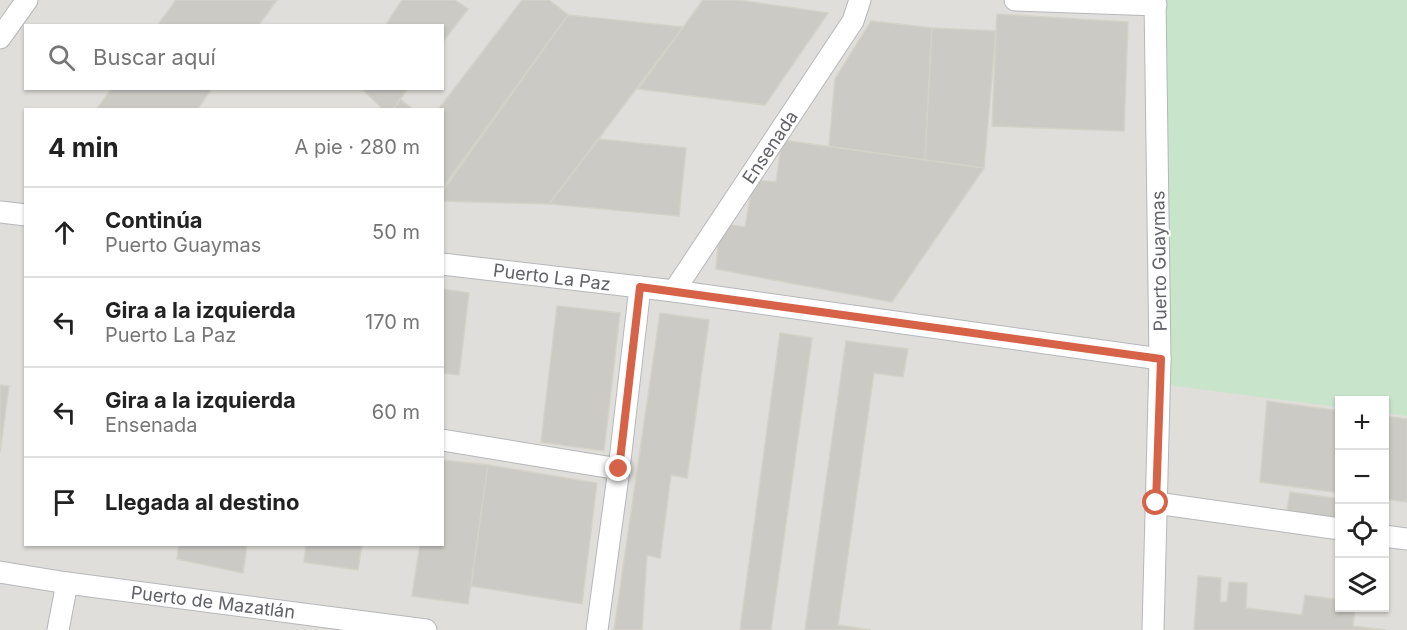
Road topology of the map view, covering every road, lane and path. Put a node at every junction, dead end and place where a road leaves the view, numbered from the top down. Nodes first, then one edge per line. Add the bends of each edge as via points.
1 (27, 0) edge
2 (860, 0) edge
3 (1015, 0) edge
4 (1155, 2) edge
5 (0, 38) edge
6 (0, 212) edge
7 (24, 215) edge
8 (444, 264) edge
9 (640, 287) junction
10 (674, 291) junction
11 (1161, 359) junction
12 (444, 440) edge
13 (619, 469) junction
14 (1156, 503) junction
15 (1335, 528) edge
16 (1389, 537) edge
17 (1407, 539) edge
18 (0, 572) edge
19 (67, 583) junction
20 (58, 630) edge
21 (426, 630) edge
22 (597, 630) edge
23 (1153, 630) edge

1 - 5 street
2 - 10 street, Ensenada via 853,21
3 - 4 street
4 - 11 street, Puerto Guaymas
6 - 7 street
8 - 9 street, Puerto La Paz
9 - 10 street, Puerto La Paz
9 - 13 street
10 - 11 street, Puerto La Paz
11 - 14 street, Puerto Guaymas
12 - 13 street
13 - 22 street
14 - 15 street
14 - 23 street, Puerto Guaymas
16 - 17 street
18 - 19 street, Puerto de Mazatlán
19 - 20 street
19 - 21 street, Puerto de Mazatlán

